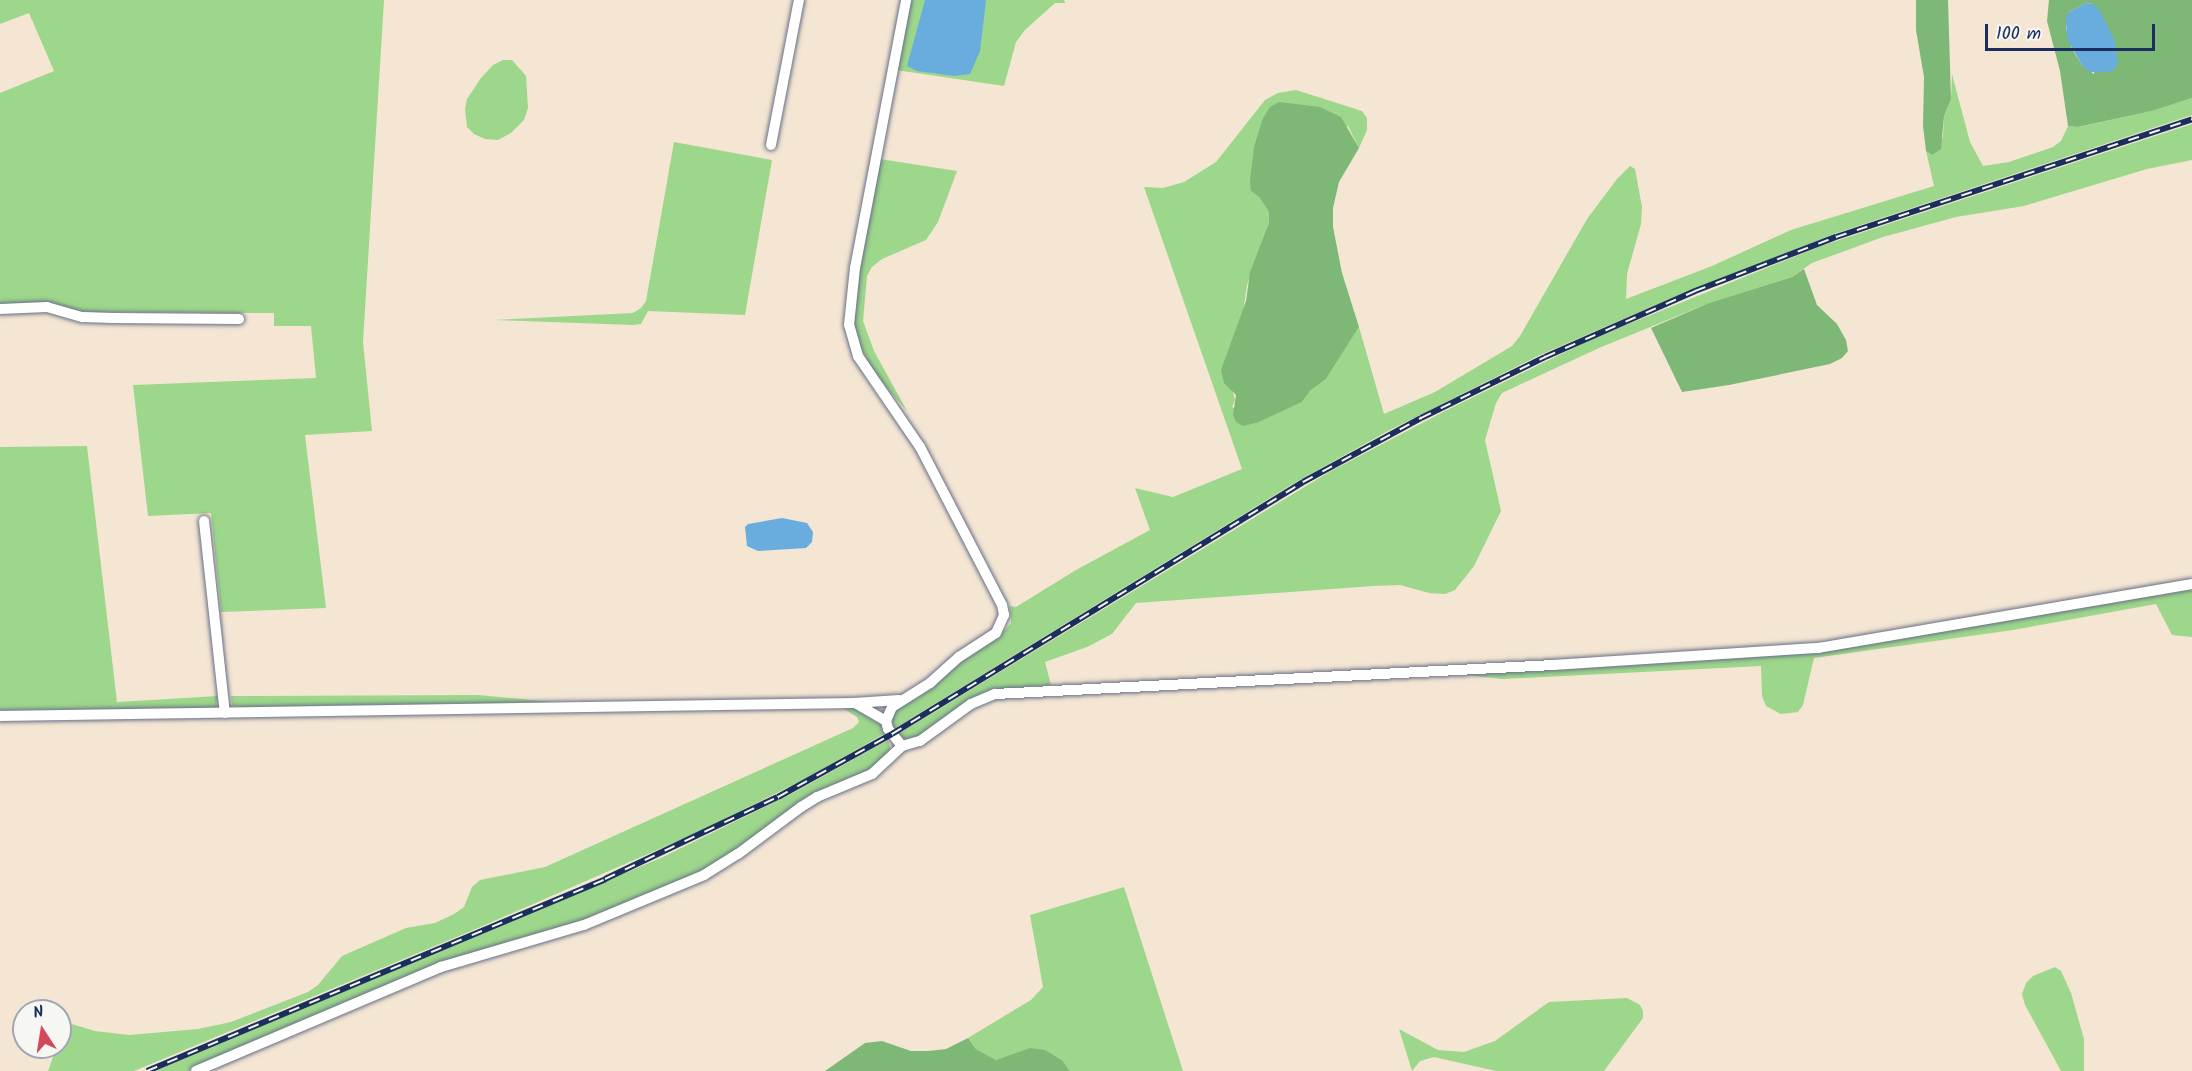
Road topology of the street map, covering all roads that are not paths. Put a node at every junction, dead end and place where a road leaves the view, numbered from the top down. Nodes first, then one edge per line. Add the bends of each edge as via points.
1 (799, 0) edge
2 (906, 0) edge
3 (771, 145) dead end
4 (0, 309) edge
5 (239, 319) dead end
6 (204, 521) dead end
7 (2192, 584) edge
8 (899, 700) junction
9 (854, 703) junction
10 (225, 713) junction
11 (0, 716) edge
12 (886, 721) junction
13 (902, 746) junction
14 (196, 1071) edge

1 - 3 street
2 - 8 street via 849,301 849,325 864,367 920,447 1004,615 996,633 959,657 930,683
4 - 5 street via 47,307 83,317
6 - 10 street
7 - 13 street via 1818,648 1007,692 982,698 920,741
8 - 9 street
8 - 12 street via 888,712
9 - 10 street
9 - 12 street
10 - 11 street
12 - 13 street
13 - 14 street via 872,774 818,797 704,875 584,925 441,967

